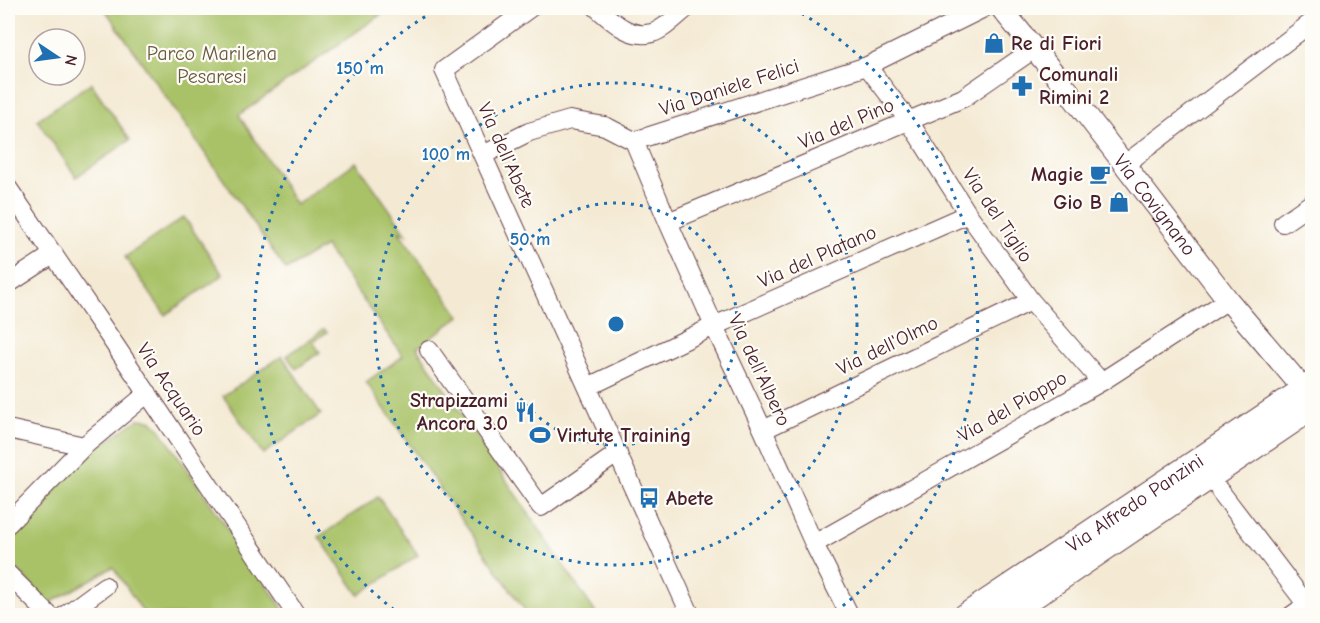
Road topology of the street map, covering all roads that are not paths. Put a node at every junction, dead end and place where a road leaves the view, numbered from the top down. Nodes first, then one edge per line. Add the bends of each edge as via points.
1 (530, 8) edge
2 (597, 8) edge
3 (687, 8) edge
4 (984, 8) edge
5 (1001, 8) edge
6 (1312, 21) edge
7 (1034, 49) junction
8 (867, 66) junction
9 (909, 121) junction
10 (634, 141) junction
11 (483, 155) junction
12 (1124, 165) junction
13 (8, 188) edge
14 (1312, 202) edge
15 (968, 214) junction
16 (668, 222) junction
17 (1283, 223) dead end
18 (54, 254) junction
19 (8, 284) edge
20 (1228, 300) junction
21 (1031, 301) junction
22 (714, 326) junction
23 (429, 350) dead end
24 (1101, 382) junction
25 (588, 387) junction
26 (148, 393) junction
27 (1311, 395) edge
28 (8, 429) edge
29 (764, 430) junction
30 (84, 446) junction
31 (618, 453) junction
32 (1220, 490) dead end
33 (8, 524) edge
34 (814, 544) junction
35 (8, 574) edge
36 (105, 586) dead end
37 (1310, 603) edge
38 (50, 615) edge
39 (64, 615) edge
40 (297, 615) edge
41 (692, 615) edge
42 (850, 615) edge
43 (965, 615) edge
44 (1005, 615) edge
45 (1291, 615) edge

1 - 11 street, Via dell'Abete via 444,70
2 - 3 street via 622,29 650,33
4 - 8 street, Via Daniele Felici
5 - 7 street, Via Covignano
6 - 12 street
7 - 9 street, Via del Pino via 963,98
7 - 12 street, Via Covignano
8 - 9 street, Via del Tiglio
8 - 10 street, Via Daniele Felici
9 - 15 street, Via del Tiglio
9 - 16 street, Via del Pino
10 - 11 street via 605,126 570,120 529,132
10 - 16 street, Via dell'Albero
11 - 25 street, Via dell'Abete
12 - 20 street, Via Covignano
13 - 18 street, Via Acquario
14 - 17 street
15 - 21 street, Via del Tiglio
15 - 22 street, Via del Platano
16 - 22 street, Via dell'Albero
18 - 19 street
18 - 26 street, Via Acquario
20 - 24 street, Via del Pioppo
20 - 27 street, Via Covignano
21 - 24 street, Via del Tiglio
21 - 29 street, Via dell'Olmo
22 - 25 street, Via del Platano
22 - 29 street, Via dell'Albero
23 - 31 street via 541,507
24 - 34 street, Via del Pioppo
25 - 31 street, Via dell'Abete
26 - 30 street
26 - 40 street, Via Acquario
27 - 43 main road, Via Alfredo Panzini
27 - 44 main road, Via Alfredo Panzini
28 - 30 street
29 - 34 street, Via dell'Albero
30 - 33 street
31 - 41 street, Via dell'Abete
32 - 37 street
34 - 42 street, Via dell'Albero
35 - 38 street
36 - 39 street
37 - 45 street

